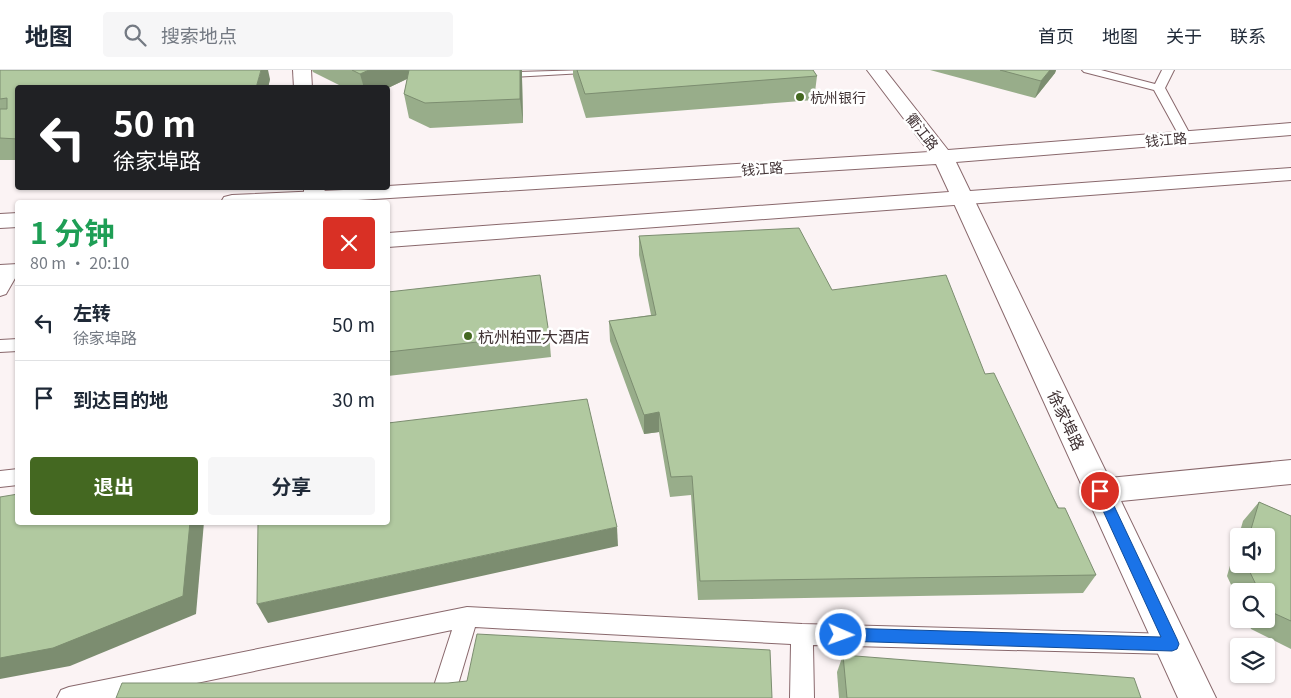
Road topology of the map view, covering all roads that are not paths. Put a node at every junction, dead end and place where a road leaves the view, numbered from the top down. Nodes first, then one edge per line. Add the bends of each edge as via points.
1 (302, 70) edge
2 (458, 70) edge
3 (573, 70) edge
4 (584, 70) edge
5 (876, 70) edge
6 (1088, 70) edge
7 (1168, 70) edge
8 (303, 85) edge
9 (1158, 88) junction
10 (1291, 129) edge
11 (1186, 138) junction
12 (943, 157) junction
13 (1291, 174) edge
14 (390, 188) edge
15 (350, 190) edge
16 (314, 192) edge
17 (962, 197) junction
18 (248, 200) edge
19 (15, 220) edge
20 (0, 221) edge
21 (390, 240) edge
22 (0, 346) edge
23 (15, 346) edge
24 (1291, 472) edge
25 (15, 477) edge
26 (0, 478) edge
27 (1100, 491) junction
28 (467, 617) junction
29 (802, 634) junction
30 (1172, 644) junction
31 (120, 692) edge
32 (69, 698) edge
33 (442, 698) edge
34 (802, 698) edge
35 (1197, 698) edge

1 - 8 main road
2 - 3 lane via 476,76
3 - 4 lane
5 - 12 main road, 衢江路
6 - 9 lane
7 - 9 lane
9 - 11 lane
10 - 11 main road, 钱江路
11 - 12 main road, 钱江路
12 - 14 main road, 钱江路
12 - 17 main road, 衢江路
13 - 17 main road
15 - 16 main road, 钱江路
16 - 18 main road, 钱江路
17 - 21 main road
17 - 27 main road, 徐家埠路
19 - 20 main road
22 - 23 lane
24 - 27 main road
25 - 26 lane
27 - 30 main road, 徐家埠路
28 - 29 lane
28 - 31 lane
28 - 33 lane
29 - 30 lane
29 - 34 lane
30 - 35 main road, 徐家埠路
31 - 32 lane

